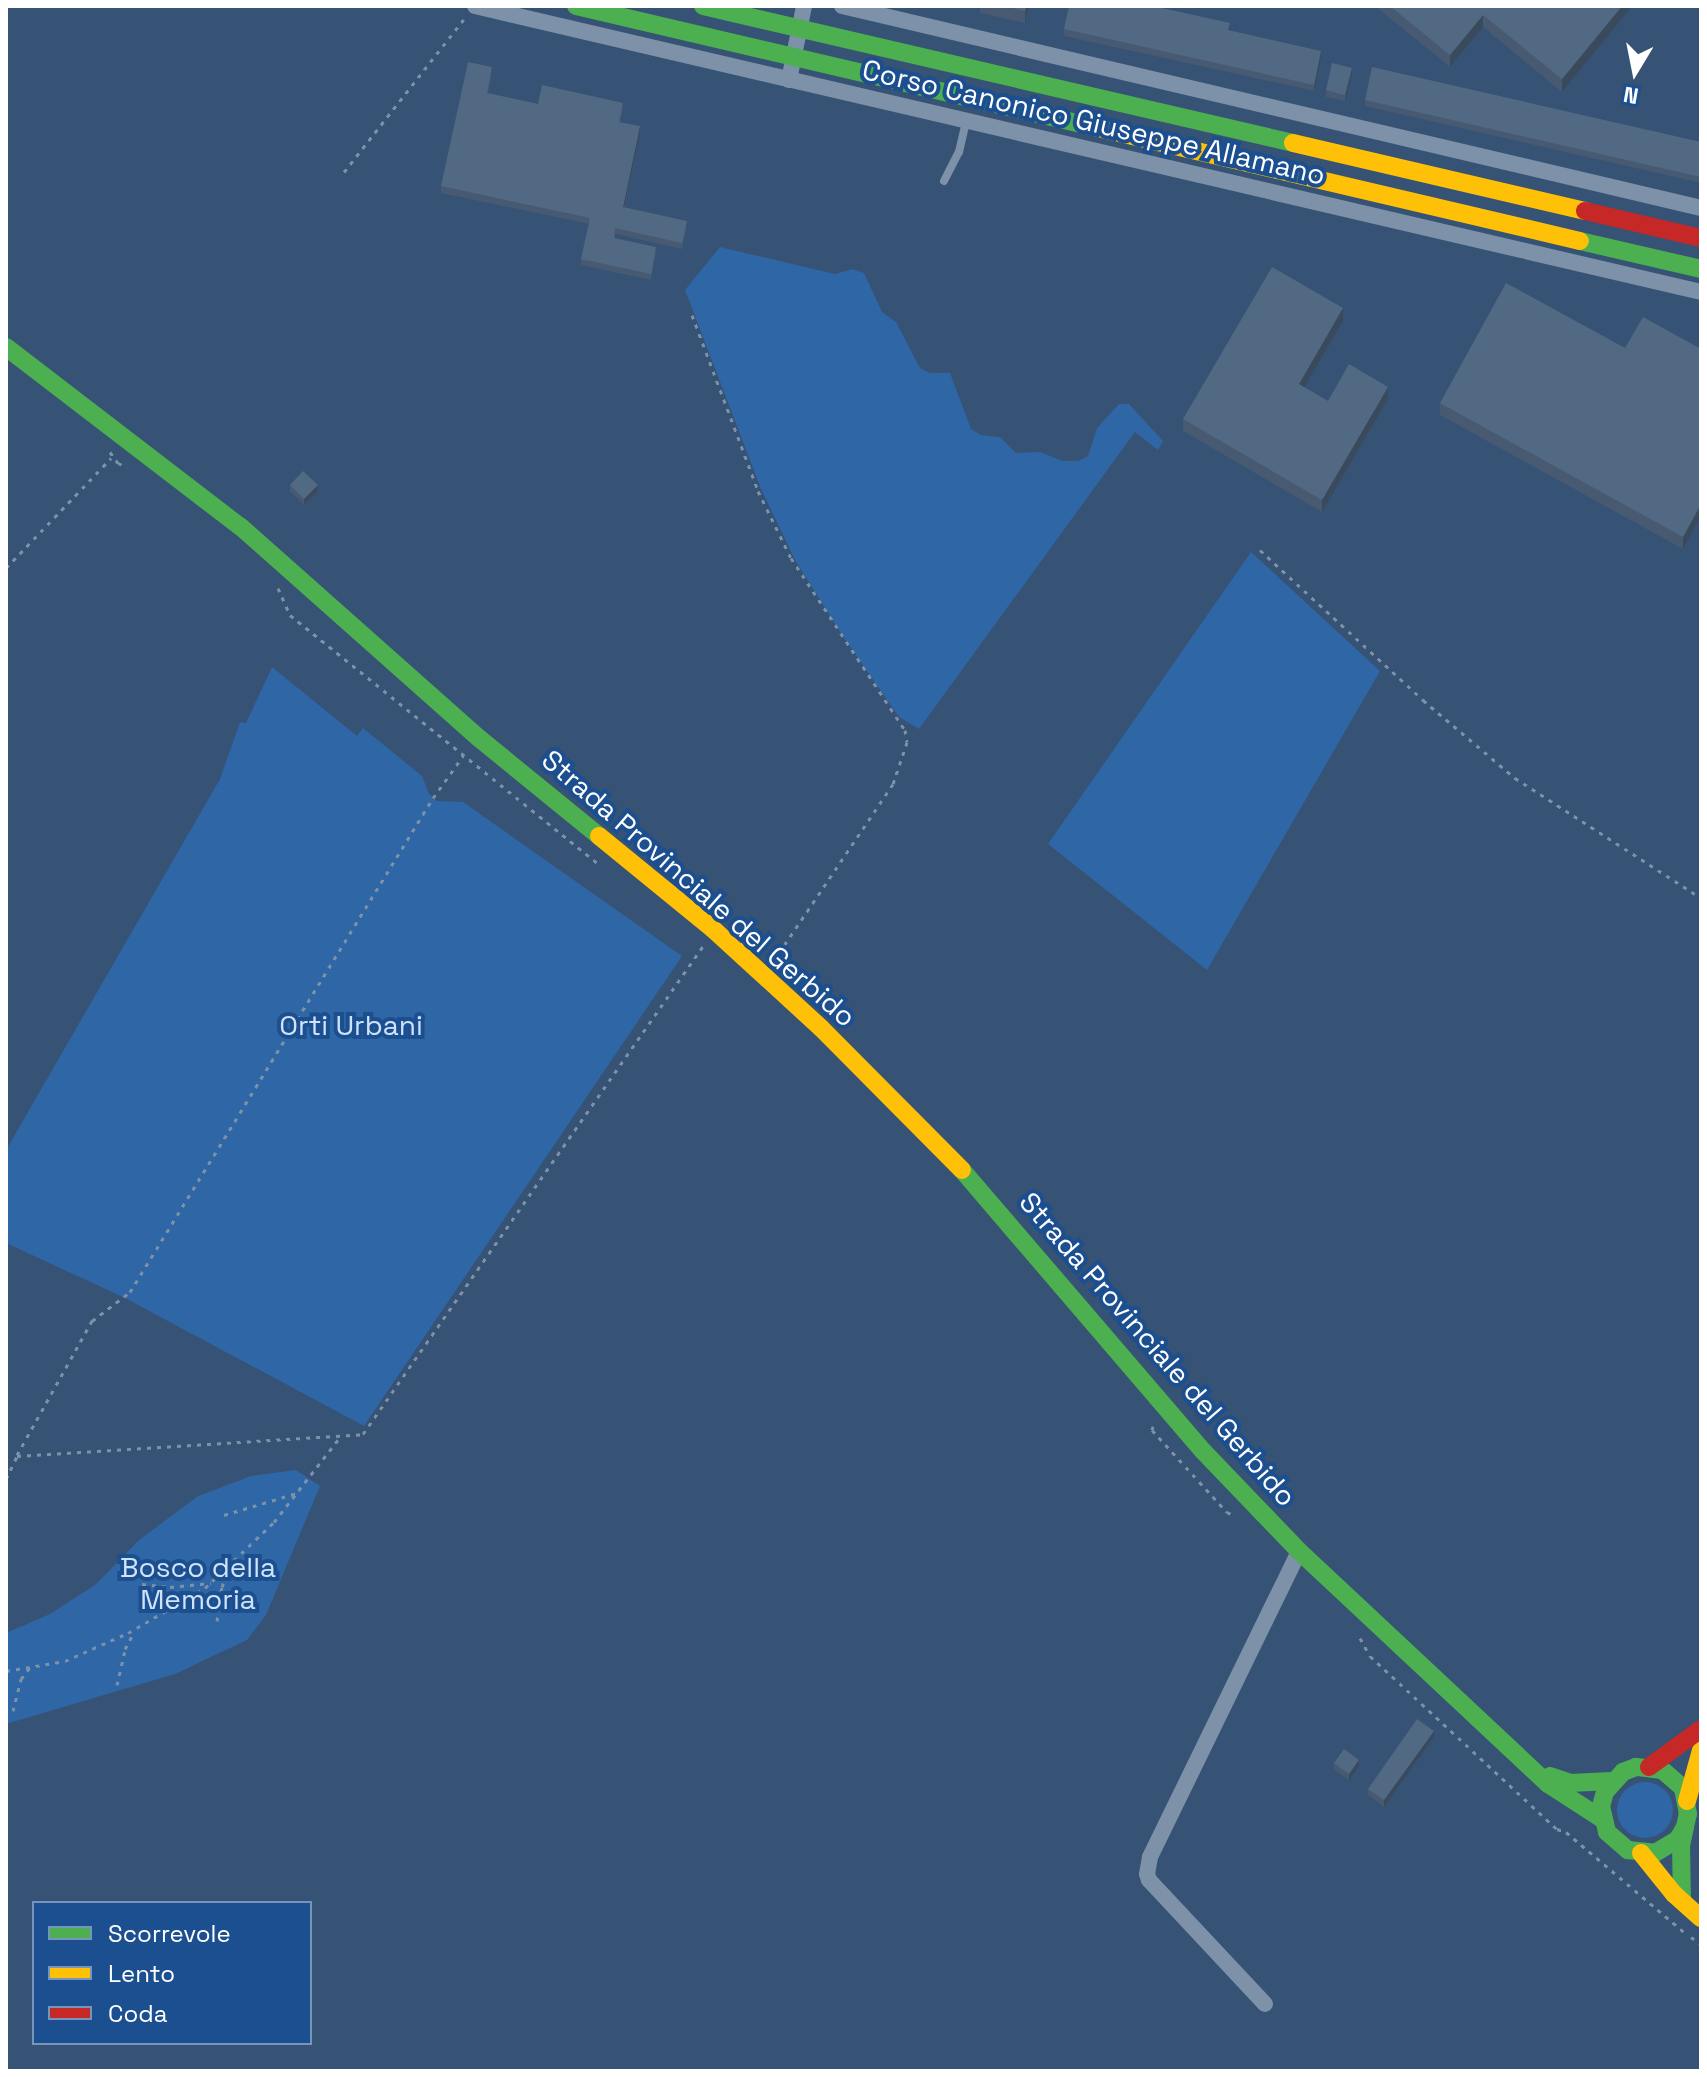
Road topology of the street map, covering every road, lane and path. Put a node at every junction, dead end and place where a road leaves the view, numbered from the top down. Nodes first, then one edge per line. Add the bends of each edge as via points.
1 (576, 6) edge
2 (703, 6) edge
3 (804, 6) edge
4 (842, 6) edge
5 (470, 11) edge
6 (799, 29) junction
7 (794, 57) junction
8 (789, 80) junction
9 (966, 121) junction
10 (344, 172) dead end
11 (944, 181) dead end
12 (1701, 208) edge
13 (1701, 238) edge
14 (1701, 269) edge
15 (1701, 292) edge
16 (692, 315) dead end
17 (6, 347) edge
18 (127, 440) junction
19 (108, 448) dead end
20 (111, 457) junction
21 (136, 470) dead end
22 (1260, 550) dead end
23 (6, 568) edge
24 (275, 580) dead end
25 (463, 756) junction
26 (603, 864) dead end
27 (1701, 898) edge
28 (705, 943) dead end
29 (762, 974) junction
30 (1154, 1417) dead end
31 (341, 1436) junction
32 (17, 1456) junction
33 (6, 1479) edge
34 (297, 1493) junction
35 (224, 1515) dead end
36 (1240, 1519) dead end
37 (1299, 1551) junction
38 (231, 1564) junction
39 (211, 1583) junction
40 (142, 1584) dead end
41 (217, 1621) dead end
42 (136, 1629) junction
43 (1358, 1634) dead end
44 (30, 1667) junction
45 (6, 1671) edge
46 (117, 1685) dead end
47 (13, 1711) dead end
48 (1701, 1729) edge
49 (1701, 1750) edge
50 (1649, 1767) junction
51 (1534, 1771) junction
52 (1612, 1781) junction
53 (1687, 1801) junction
54 (1602, 1819) junction
55 (1685, 1827) junction
56 (1641, 1853) junction
57 (1682, 1901) junction
58 (1701, 1918) edge
59 (1701, 1944) edge
60 (1265, 2004) dead end

1 - 7 street, Corso Canonico Giuseppe Allamano
2 - 6 street, Corso Canonico Giuseppe Allamano
3 - 6 street
4 - 12 street, Corso Canonico Giuseppe Allamano
5 - 8 street, Corso Canonico Giuseppe Allamano
5 - 10 path
6 - 7 street
6 - 13 street, Corso Canonico Giuseppe Allamano
7 - 8 street
7 - 14 street, Corso Canonico Giuseppe Allamano
8 - 9 street, Corso Canonico Giuseppe Allamano
9 - 11 lane via 959,152
9 - 15 street, Corso Canonico Giuseppe Allamano
16 - 29 path via 758,491 791,558 905,730 907,742 893,784
17 - 18 street, Strada Provinciale del Gerbido
18 - 20 path
18 - 29 street, Strada Provinciale del Gerbido via 241,527 480,739
19 - 20 path
20 - 21 path
20 - 23 path
22 - 27 path via 1515,778
24 - 25 path via 290,615
25 - 26 path via 593,862
25 - 32 path via 130,1292 92,1321
28 - 31 path via 363,1434
29 - 37 street, Strada Provinciale del Gerbido via 960,1168 1203,1451
30 - 36 path via 1152,1430 1227,1512
31 - 32 path
31 - 34 path
32 - 33 path
34 - 35 path
34 - 38 path
37 - 51 street, Strada Provinciale del Gerbido
37 - 60 street via 1150,1857 1147,1874
38 - 39 path
38 - 41 path
39 - 40 path
39 - 42 path
42 - 44 path via 65,1661
42 - 46 path
43 - 59 path via 1370,1656 1557,1829
44 - 45 path
44 - 47 path via 21,1679
48 - 50 street, Strada Provinciale del Gerbido
49 - 53 street
50 - 52 street, Strada Provinciale del Gerbido via 1623,1772
50 - 53 street via 1674,1777
51 - 52 street, Strada Provinciale del Gerbido via 1570,1783
51 - 54 street, Strada Provinciale del Gerbido
52 - 54 street via 1601,1806
53 - 55 street
54 - 56 street, Strada Provinciale del Gerbido via 1616,1843
55 - 56 street via 1667,1847
55 - 57 street
56 - 57 street, Strada Provinciale del Gerbido
57 - 58 street, Strada Provinciale del Gerbido

